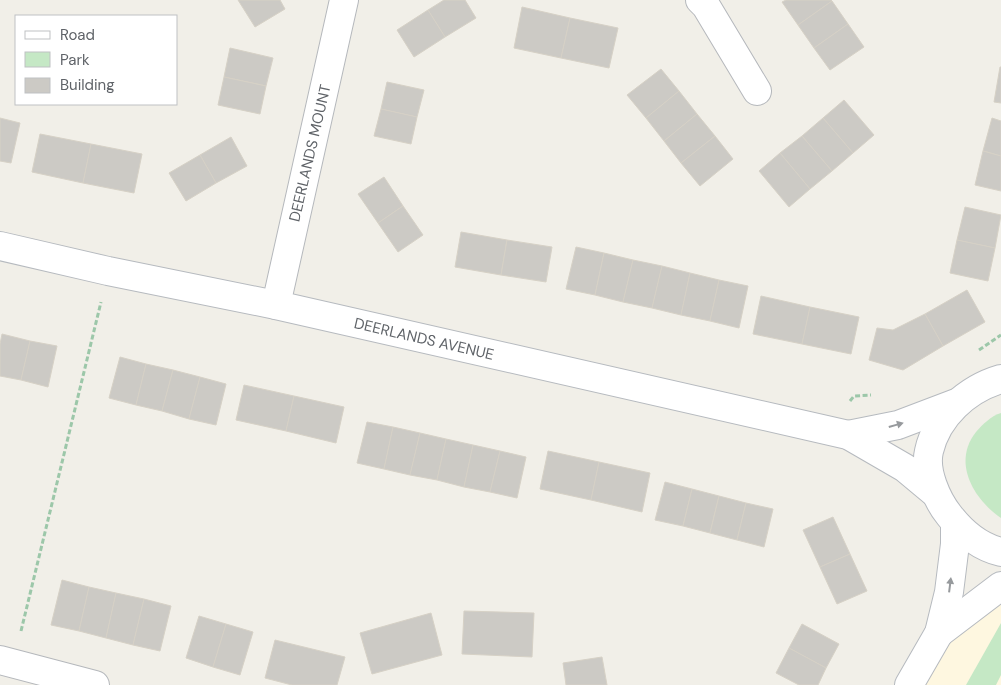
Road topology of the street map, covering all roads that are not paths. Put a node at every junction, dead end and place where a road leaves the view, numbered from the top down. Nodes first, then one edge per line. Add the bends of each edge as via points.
1 (344, 0) edge
2 (700, 0) edge
3 (756, 91) dead end
4 (0, 246) edge
5 (276, 305) junction
6 (998, 378) edge
7 (958, 402) junction
8 (848, 435) junction
9 (935, 493) junction
10 (955, 523) junction
11 (1001, 552) edge
12 (1001, 586) edge
13 (939, 633) junction
14 (7, 662) edge
15 (96, 685) edge
16 (909, 685) edge

1 - 5 street, DEERLANDS MOUNT
2 - 3 street
4 - 5 street, DEERLANDS AVENUE
5 - 8 street, DEERLANDS AVENUE
6 - 7 street
8 -> 7 street, DEERLANDS AVENUE via 898,425
7 - 9 street via 939,425 928,452
8 - 9 street, DEERLANDS AVENUE via 905,468
9 - 10 street
10 - 11 street via 965,534
13 -> 10 street via 949,592
12 - 13 street
13 - 16 street
14 - 15 street

